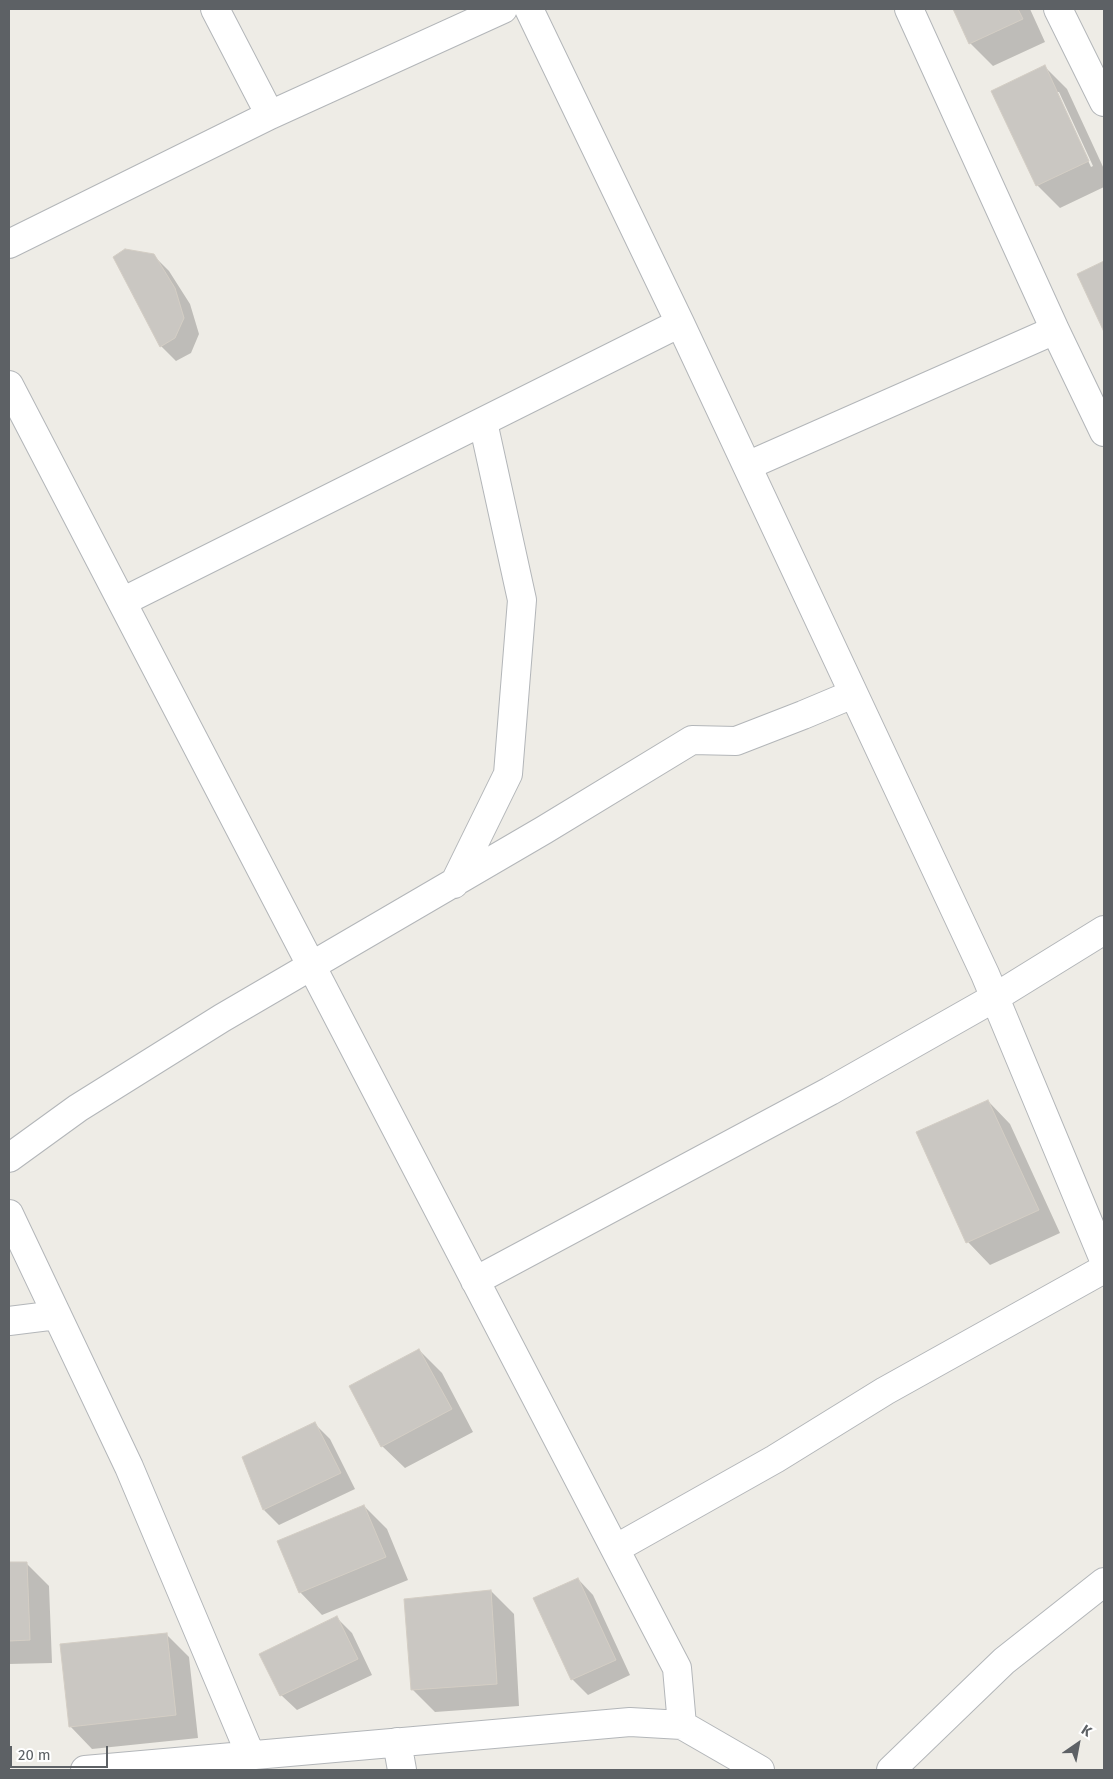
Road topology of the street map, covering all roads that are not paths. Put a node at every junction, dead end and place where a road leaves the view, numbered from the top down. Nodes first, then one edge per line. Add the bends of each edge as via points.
1 (215, 9) edge
2 (503, 9) edge
3 (529, 9) edge
4 (909, 9) edge
5 (1058, 9) edge
6 (1104, 102) edge
7 (270, 115) junction
8 (9, 244) edge
9 (680, 323) junction
10 (1055, 330) junction
11 (9, 385) edge
12 (484, 422) junction
13 (1104, 432) edge
14 (747, 466) junction
15 (122, 602) junction
16 (853, 694) junction
17 (454, 884) junction
18 (1104, 930) edge
19 (312, 967) junction
20 (994, 998) junction
21 (9, 1158) edge
22 (9, 1214) edge
23 (1104, 1260) edge
24 (1104, 1269) edge
25 (475, 1281) junction
26 (57, 1315) junction
27 (9, 1321) edge
28 (615, 1550) junction
29 (1104, 1582) edge
30 (682, 1725) junction
31 (397, 1742) junction
32 (251, 1756) junction
33 (85, 1770) edge
34 (402, 1770) edge
35 (760, 1770) edge
36 (891, 1770) edge

1 - 7 street
2 - 7 street
3 - 9 street
4 - 10 street
5 - 6 street
7 - 8 street
9 - 12 street
9 - 14 street
10 - 13 street
10 - 14 street
11 - 15 street
12 - 15 street
12 - 17 street via 522,600 508,774
14 - 16 street
15 - 19 street
16 - 17 street via 736,741 692,740
16 - 20 street
17 - 19 street
18 - 20 street
19 - 21 street via 222,1018 78,1108
19 - 25 street
20 - 23 street
20 - 25 street via 830,1091
22 - 26 street
24 - 28 street via 885,1391 775,1460
25 - 28 street
26 - 27 street
26 - 32 street via 129,1467
28 - 30 street via 677,1668
29 - 36 street via 1004,1661
30 - 31 street via 630,1722
30 - 35 street
31 - 32 street
31 - 34 street
32 - 33 street

